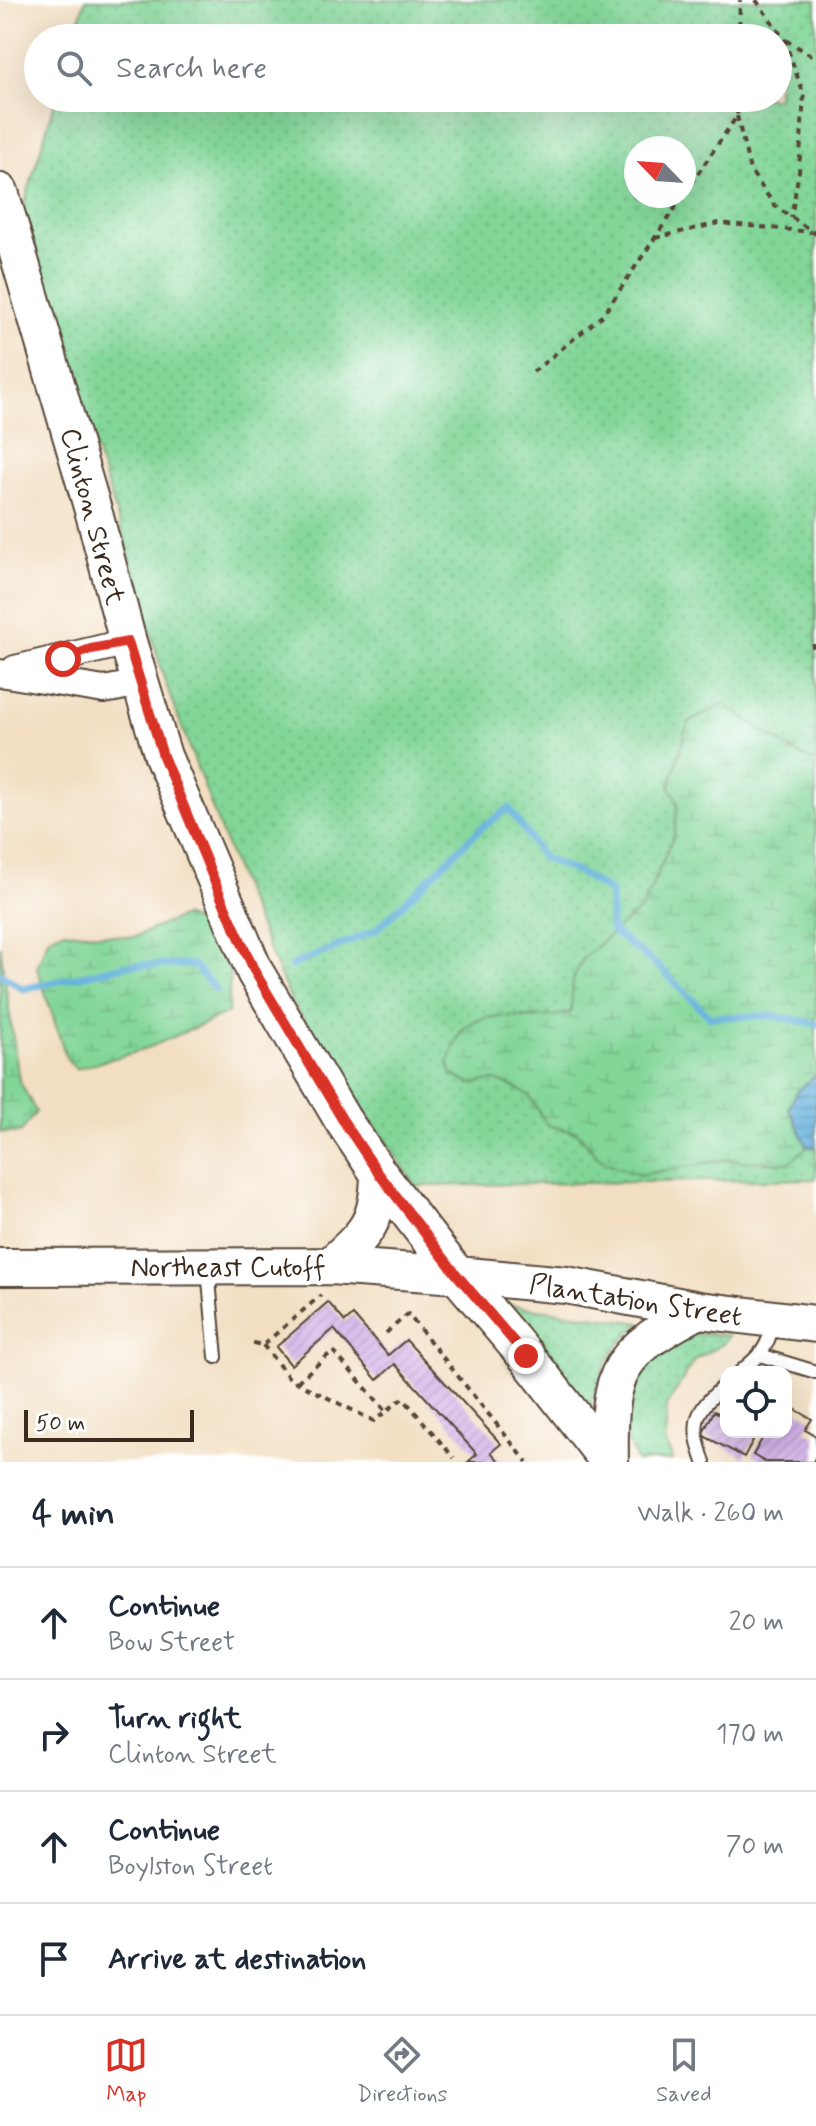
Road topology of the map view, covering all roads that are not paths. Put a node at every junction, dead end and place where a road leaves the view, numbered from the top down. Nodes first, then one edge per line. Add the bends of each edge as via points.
1 (0, 192) edge
2 (128, 642) junction
3 (0, 672) edge
4 (141, 683) junction
5 (379, 1174) junction
6 (207, 1265) junction
7 (0, 1267) edge
8 (457, 1275) junction
9 (328, 1279) junction
10 (699, 1310) junction
11 (774, 1319) junction
12 (816, 1324) edge
13 (760, 1355) junction
14 (216, 1357) dead end
15 (747, 1366) edge
16 (816, 1372) edge
17 (720, 1390) edge
18 (605, 1461) edge
19 (704, 1462) edge

1 - 2 main road, Clinton Street
2 - 3 street
2 - 4 main road, Clinton Street
3 - 4 street via 104,690
4 - 5 main road, Clinton Street via 163,756 255,972
5 - 8 main road, Clinton Street
5 - 9 main road via 371,1224
6 - 7 main road, Northeast Cutoff
6 - 9 main road, Northeast Cutoff
6 - 14 lane
8 - 9 main road, Northeast Cutoff
8 - 10 main road, Plantation Street via 566,1285
8 - 18 main road, Clinton Street
10 - 11 main road, Plantation Street
10 - 18 main road via 641,1345 619,1373
11 - 12 main road, Plantation Street
11 - 13 lane
13 - 15 lane
13 - 16 lane
17 - 19 lane via 698,1414 694,1436

